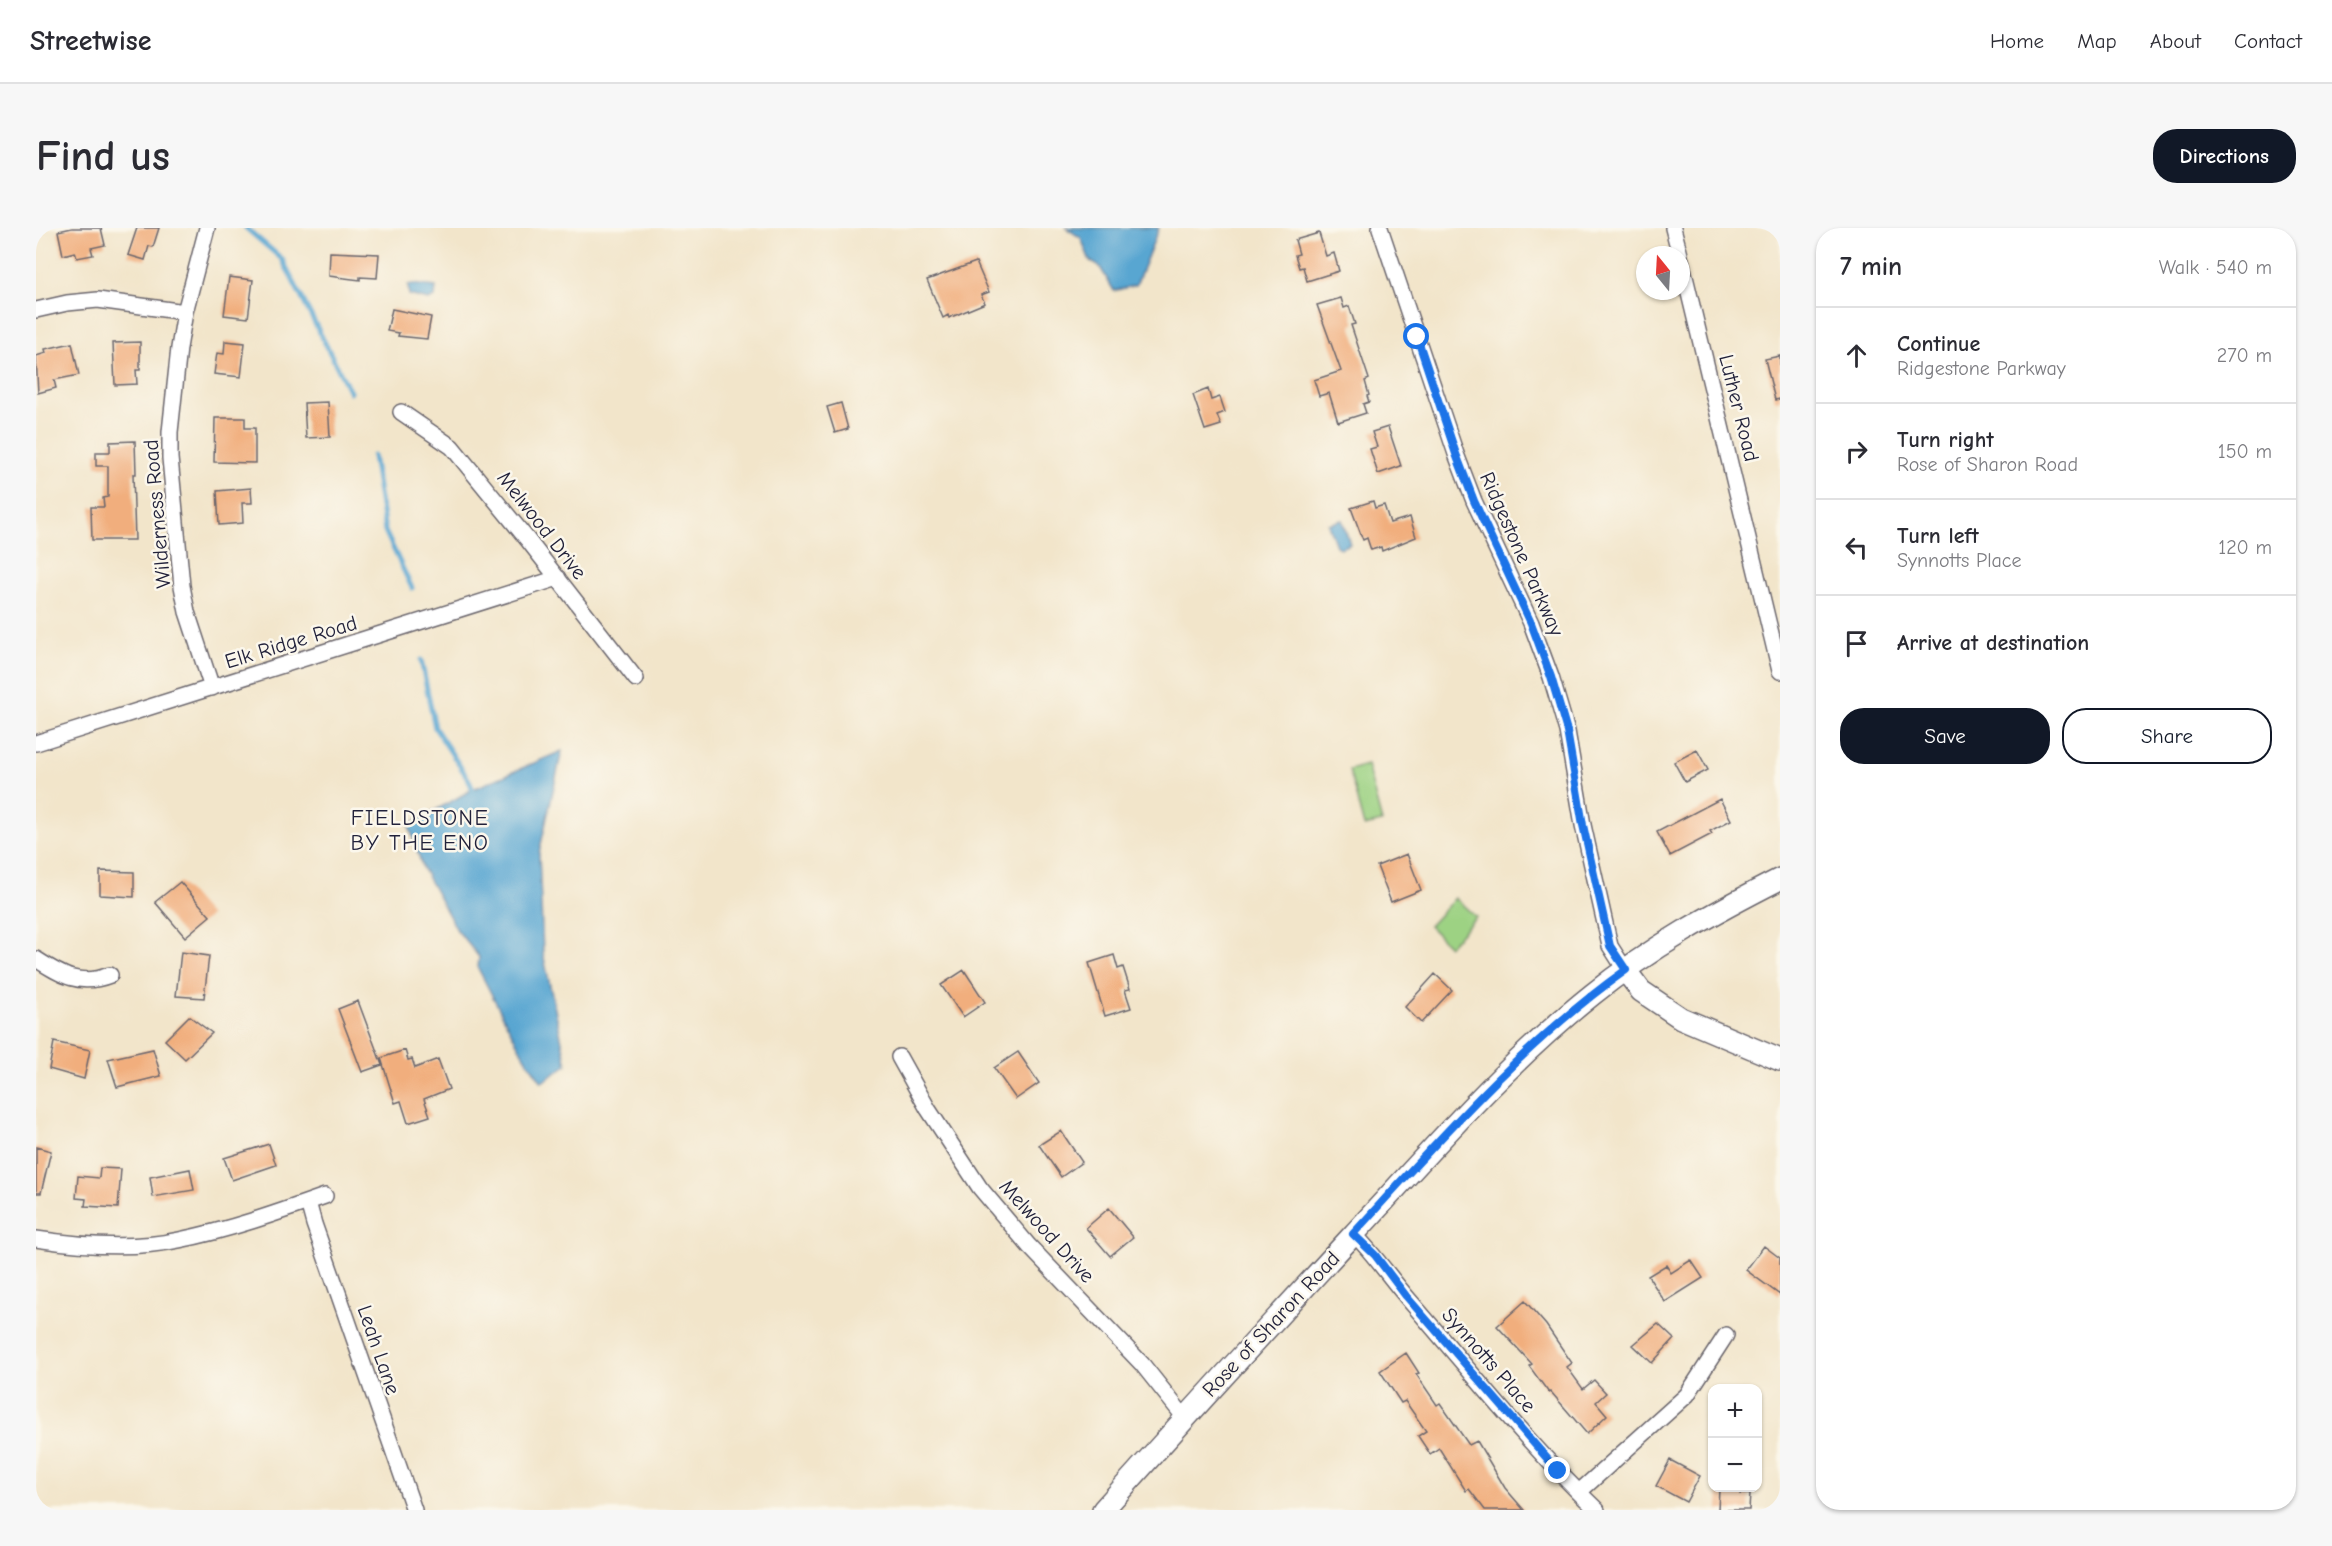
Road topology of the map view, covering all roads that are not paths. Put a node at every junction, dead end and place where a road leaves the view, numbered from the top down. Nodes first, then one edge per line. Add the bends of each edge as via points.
1 (207, 228) edge
2 (1380, 228) edge
3 (1673, 228) edge
4 (1678, 246) edge
5 (1690, 297) edge
6 (36, 310) edge
7 (185, 312) junction
8 (401, 412) dead end
9 (558, 578) junction
10 (1780, 671) edge
11 (636, 679) dead end
12 (212, 688) junction
13 (36, 743) edge
14 (1780, 879) edge
15 (36, 959) edge
16 (1626, 970) junction
17 (110, 975) dead end
18 (899, 1057) dead end
19 (1780, 1060) edge
20 (325, 1196) dead end
21 (308, 1202) junction
22 (1353, 1234) junction
23 (36, 1239) edge
24 (1726, 1335) dead end
25 (1185, 1418) junction
26 (1579, 1492) junction
27 (414, 1510) edge
28 (1104, 1510) edge
29 (1597, 1510) edge

1 - 7 street, Wilderness Road
2 - 16 street, Ridgestone Parkway via 1456,454 1551,677 1567,731 1610,946
3 - 4 street
5 - 10 street, Luther Road
6 - 7 street via 98,300
7 - 12 street, Wilderness Road via 175,379 170,458 182,586
8 - 9 street, Melwood Drive via 452,447
9 - 11 street, Melwood Drive
9 - 12 street, Elk Ridge Road
12 - 13 street, Elk Ridge Road
14 - 16 street, Rose of Sharon Road via 1687,929
15 - 17 street via 62,976 79,980 98,980
16 - 19 street via 1641,991 1681,1018
16 - 22 street, Rose of Sharon Road via 1532,1046
18 - 25 street, Melwood Drive via 980,1188 1029,1246 1142,1364
20 - 21 street
21 - 23 street via 178,1241 83,1245
21 - 27 street, Leah Lane
22 - 25 street, Rose of Sharon Road
22 - 26 street, Synnotts Place
24 - 26 street via 1687,1395
25 - 28 street, Rose of Sharon Road
26 - 29 street, Synnotts Place

